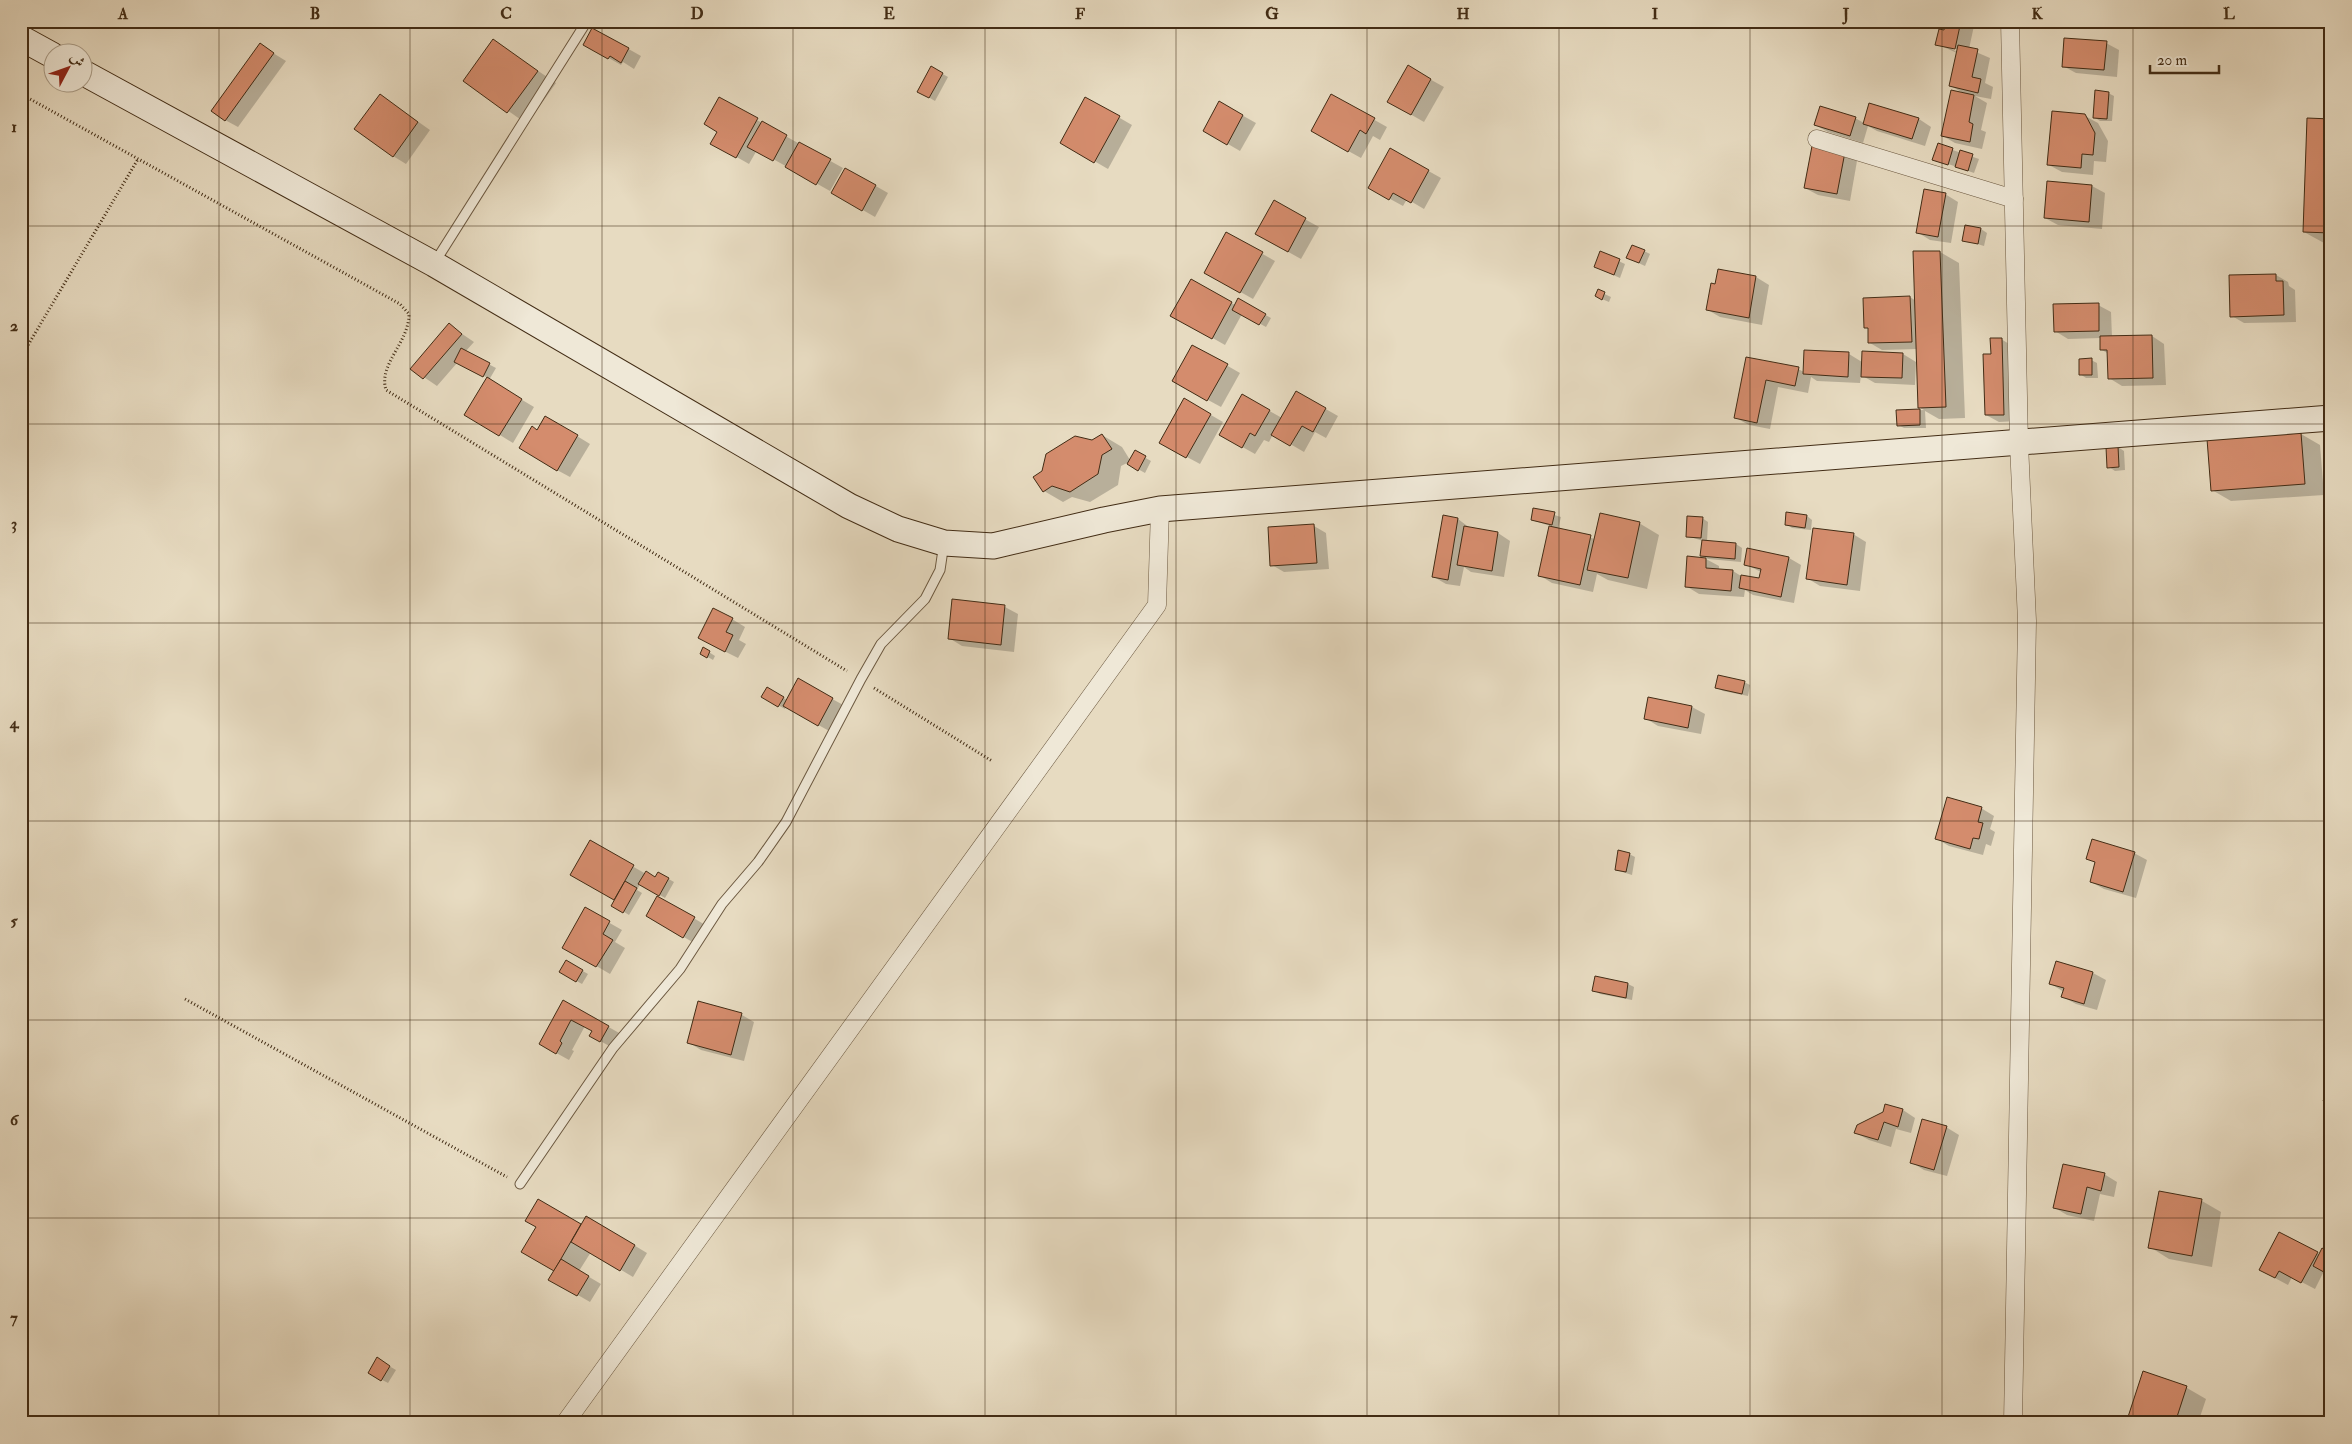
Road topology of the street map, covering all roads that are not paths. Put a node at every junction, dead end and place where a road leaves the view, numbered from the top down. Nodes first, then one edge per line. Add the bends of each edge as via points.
1 (587, 21) edge
2 (2010, 21) edge
3 (21, 38) edge
4 (42, 50) edge
5 (92, 77) edge
6 (1817, 139) dead end
7 (2014, 199) junction
8 (434, 264) junction
9 (2331, 418) edge
10 (2020, 444) junction
11 (1160, 509) junction
12 (944, 543) junction
13 (520, 1184) road end
14 (565, 1423) edge
15 (2013, 1423) edge

1 - 8 lane
2 - 7 street
3 - 4 street
5 - 8 street
6 - 7 street
7 - 10 street
8 - 12 street via 849,506 898,529
9 - 10 street
10 - 11 street
10 - 15 street via 2027,621
11 - 12 street via 993,546
11 - 14 street via 1157,604
12 - 13 lane via 940,570 925,599 881,644 786,822 758,862 722,904 680,969 612,1048

